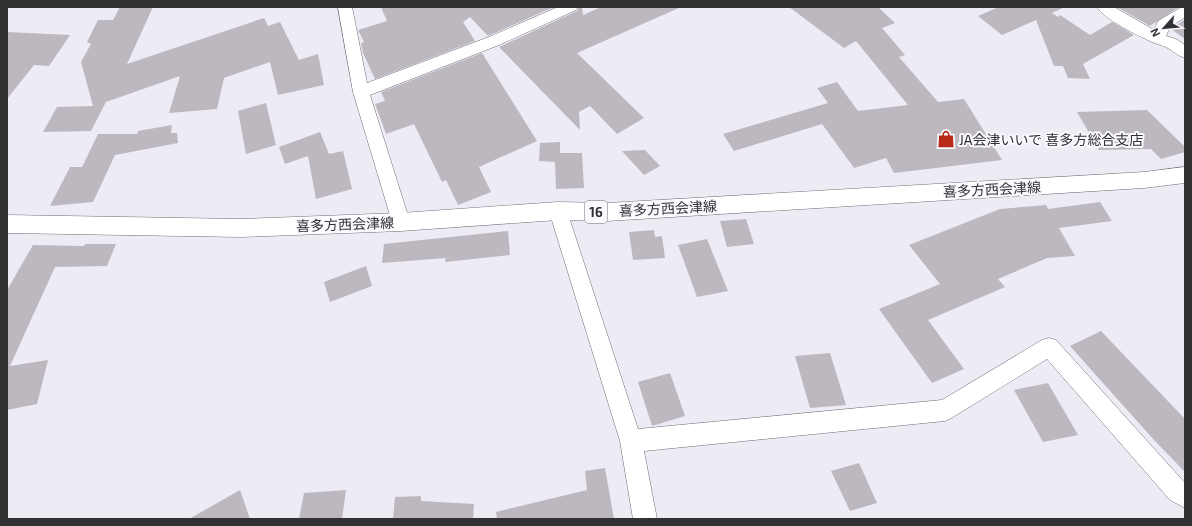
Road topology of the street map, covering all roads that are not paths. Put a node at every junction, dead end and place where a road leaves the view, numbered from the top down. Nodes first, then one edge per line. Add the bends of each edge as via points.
1 (345, 7) edge
2 (571, 7) edge
3 (1104, 7) edge
4 (1185, 11) edge
5 (1158, 40) junction
6 (1185, 53) edge
7 (361, 92) junction
8 (1185, 175) edge
9 (558, 212) junction
10 (401, 222) junction
11 (7, 224) edge
12 (631, 441) junction
13 (1185, 496) edge
14 (645, 519) edge

1 - 7 street
2 - 7 street via 494,41
3 - 5 street
4 - 5 street via 1163,24
5 - 6 street via 1171,43
7 - 10 street
8 - 9 main road, 喜多方西会津線 / 16 via 1144,180 623,211
9 - 10 main road, 喜多方西会津線 / 16
9 - 12 street
10 - 11 main road, 喜多方西会津線 / 16 via 241,228
12 - 13 street via 945,410 1049,347 1178,492
12 - 14 street

